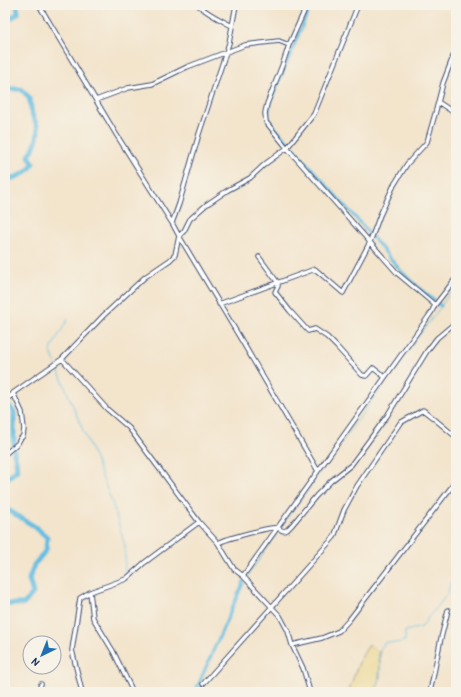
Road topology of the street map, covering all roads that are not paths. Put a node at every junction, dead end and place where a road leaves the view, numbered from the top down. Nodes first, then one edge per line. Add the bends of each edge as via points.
1 (39, 5) edge
2 (198, 5) edge
3 (236, 5) edge
4 (306, 5) edge
5 (358, 5) edge
6 (232, 26) junction
7 (289, 45) junction
8 (456, 49) edge
9 (226, 52) junction
10 (96, 100) junction
11 (438, 102) junction
12 (456, 114) edge
13 (287, 148) junction
14 (172, 223) junction
15 (179, 236) junction
16 (370, 242) junction
17 (259, 257) dead end
18 (456, 278) edge
19 (278, 283) junction
20 (219, 304) junction
21 (435, 305) junction
22 (456, 322) edge
23 (62, 359) junction
24 (385, 377) junction
25 (12, 394) junction
26 (5, 400) edge
27 (456, 437) edge
28 (5, 454) edge
29 (318, 471) junction
30 (456, 481) edge
31 (200, 522) junction
32 (279, 529) junction
33 (218, 543) junction
34 (245, 578) junction
35 (90, 592) junction
36 (272, 606) junction
37 (448, 610) dead end
38 (292, 646) junction
39 (41, 684) dead end
40 (203, 684) dead end
41 (38, 692) edge
42 (82, 692) edge
43 (133, 692) edge
44 (310, 692) edge
45 (430, 692) edge

1 - 10 street
2 - 6 street
3 - 6 street
4 - 7 street
5 - 13 street via 314,114
6 - 9 street
7 - 9 street via 279,41 269,42 245,45
7 - 13 street via 264,113 269,127
8 - 11 street
9 - 10 street via 186,67 152,84 128,88
9 - 14 street
10 - 14 street
11 - 12 street
11 - 16 street via 427,142 407,164 394,185
13 - 15 street via 250,178 206,205 190,219
13 - 16 street
14 - 15 street
15 - 20 street
15 - 23 street via 175,255 110,309
16 - 19 street via 344,294 315,269
16 - 21 street via 398,274
17 - 19 street
18 - 21 street
19 - 20 street
19 - 24 street via 275,292 308,330 315,329 327,337 362,376 366,376 374,368
20 - 29 street
21 - 24 street
22 - 32 street via 437,338 427,351 387,416 351,465 316,496 292,525 284,531
23 - 25 street
23 - 31 street via 107,409 129,428
24 - 29 street
25 - 26 street
25 - 28 street via 22,412 24,429 18,443
27 - 36 street via 423,410 400,423 357,486 334,537
29 - 32 street
30 - 38 street via 339,631
31 - 33 street
31 - 35 street via 126,579
32 - 33 street via 260,530
32 - 34 street
33 - 34 street via 234,569
34 - 36 street
35 - 42 street via 80,598 72,650
35 - 43 street via 93,618
36 - 38 street via 280,616
36 - 40 street
37 - 45 street
38 - 44 street via 303,668
39 - 41 street

